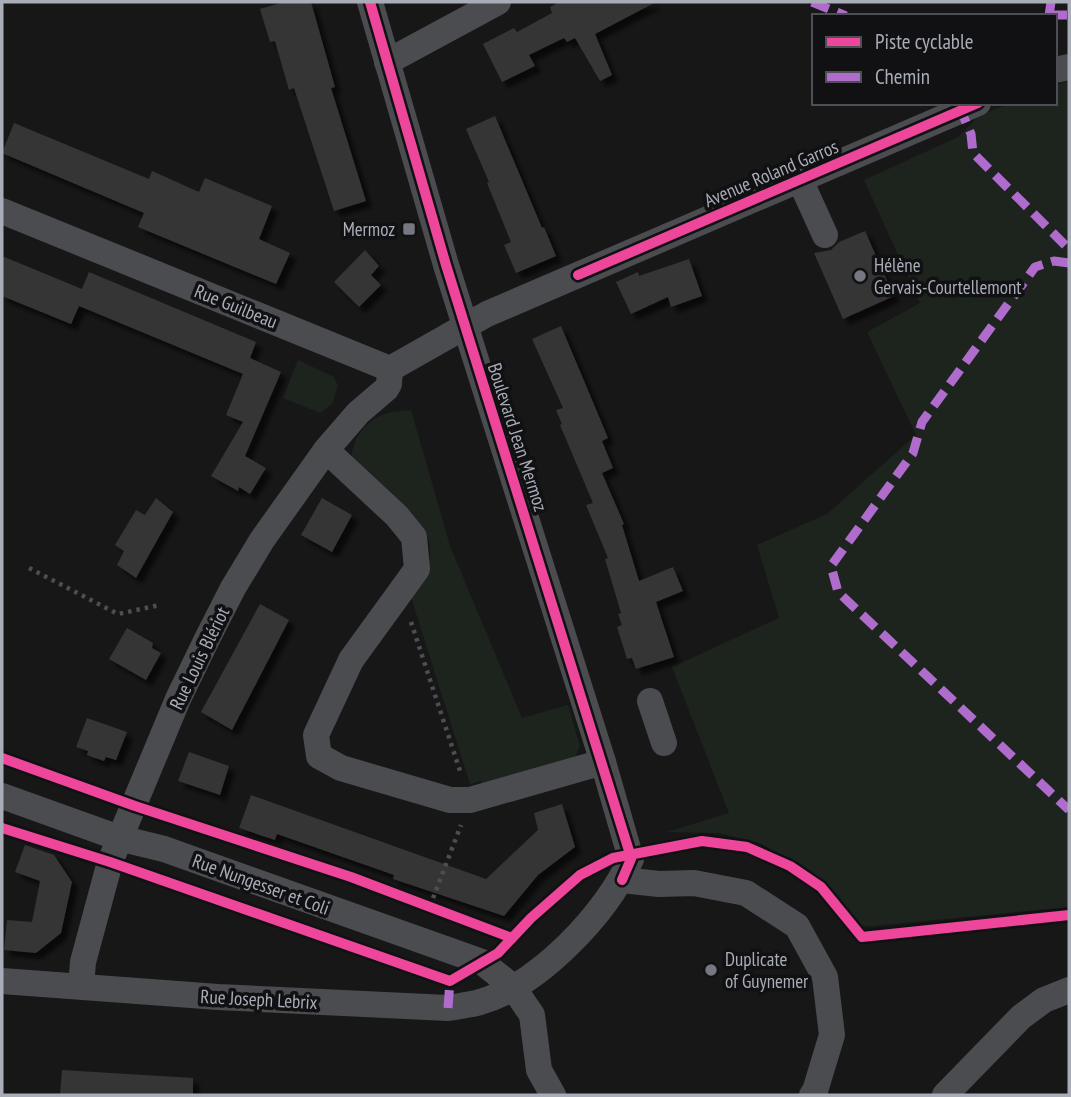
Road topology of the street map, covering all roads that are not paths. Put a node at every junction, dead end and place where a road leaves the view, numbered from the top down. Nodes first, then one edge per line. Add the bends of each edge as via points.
1 (370, 2) edge
2 (498, 2) edge
3 (387, 62) junction
4 (973, 105) edge
5 (800, 180) junction
6 (2, 211) edge
7 (825, 235) dead end
8 (465, 327) junction
9 (390, 369) junction
10 (326, 450) junction
11 (650, 701) dead end
12 (664, 743) dead end
13 (603, 762) junction
14 (2, 796) edge
15 (119, 838) junction
16 (622, 880) junction
17 (2, 981) edge
18 (82, 986) junction
19 (513, 987) junction
20 (1069, 990) edge
21 (553, 1095) edge
22 (812, 1095) edge
23 (945, 1095) edge

1 - 3 street, Boulevard Jean Mermoz
2 - 3 street
3 - 8 street, Boulevard Jean Mermoz
4 - 5 street, Avenue Roland Garros
5 - 7 street
5 - 8 street, Avenue Roland Garros
6 - 9 street, Rue Guilbeau
8 - 9 street
8 - 13 street, Boulevard Jean Mermoz
9 - 10 street, Rue Louis Blériot via 386,389
10 - 13 street via 414,537 416,569 351,660 316,735 319,756 341,768 450,800 470,800
10 - 15 street, Rue Louis Blériot via 262,540 228,598 178,699
11 - 12 street
13 - 16 street, Boulevard Jean Mermoz via 631,859
14 - 15 street, Rue Nungesser et Coli
15 - 18 street, Rue Louis Blériot via 83,962
15 - 19 street, Rue Nungesser et Coli via 164,849 482,962
16 - 19 street, Rue Joseph Lebrix via 579,935
16 - 22 street via 694,883 746,893 797,926 825,977 832,1035
17 - 18 street, Rue Joseph Lebrix
18 - 19 street, Rue Joseph Lebrix via 448,1008 481,1002
19 - 21 street, Rue Nungesser et Coli via 532,1015 538,1070
20 - 23 street via 1044,1000 1021,1017

